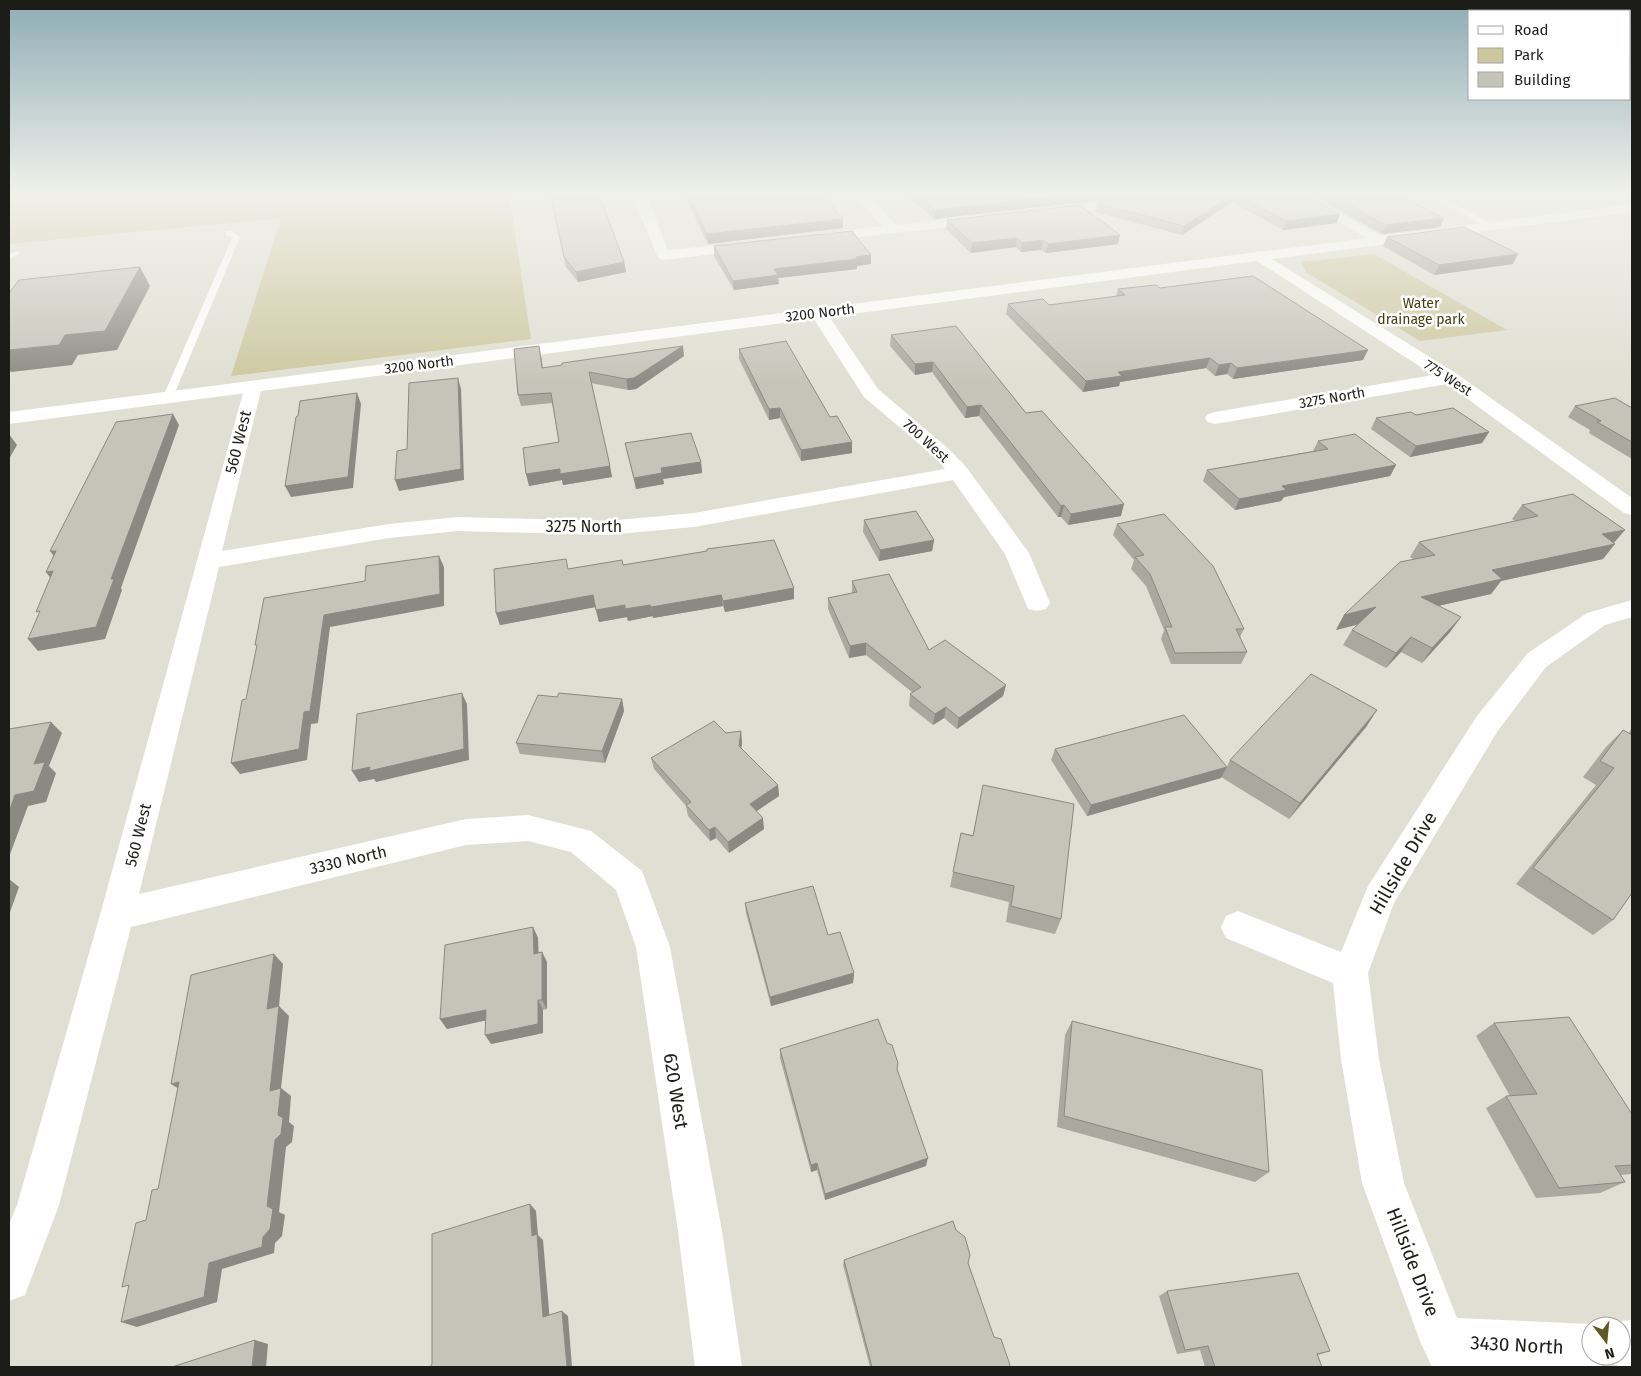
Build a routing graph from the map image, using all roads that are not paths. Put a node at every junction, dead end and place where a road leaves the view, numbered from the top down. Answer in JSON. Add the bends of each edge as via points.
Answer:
{"nodes":[{"id":1,"x":227,"y":258,"type":"edge"},
{"id":2,"x":1242,"y":258,"type":"edge"},
{"id":3,"x":1262,"y":258,"type":"edge"},
{"id":4,"x":818,"y":313,"type":"junction"},
{"id":5,"x":1450,"y":378,"type":"junction"},
{"id":6,"x":253,"y":386,"type":"junction"},
{"id":7,"x":168,"y":397,"type":"junction"},
{"id":8,"x":9,"y":418,"type":"edge"},
{"id":9,"x":1215,"y":418,"type":"dead end"},
{"id":10,"x":960,"y":474,"type":"junction"},
{"id":11,"x":1632,"y":508,"type":"edge"},
{"id":12,"x":208,"y":561,"type":"junction"},
{"id":13,"x":1037,"y":603,"type":"dead end"},
{"id":14,"x":1632,"y":608,"type":"edge"},
{"id":15,"x":580,"y":841,"type":"joint"},
{"id":16,"x":117,"y":916,"type":"junction"},
{"id":17,"x":1238,"y":927,"type":"dead end"},
{"id":18,"x":1350,"y":973,"type":"junction"},
{"id":19,"x":9,"y":1279,"type":"edge"},
{"id":20,"x":1581,"y":1347,"type":"edge"},
{"id":21,"x":1450,"y":1354,"type":"edge"},
{"id":22,"x":719,"y":1367,"type":"edge"}],
"edges":[{"from":1,"to":7,"type":"lane"},
{"from":2,"to":4,"type":"street","name":"3200 North"},
{"from":3,"to":5,"type":"street","name":"775 West"},
{"from":4,"to":6,"type":"street","name":"3200 North"},
{"from":4,"to":10,"type":"street","name":"700 West","via":[[871,393],[944,455]]},
{"from":5,"to":9,"type":"street","name":"3275 North"},
{"from":5,"to":11,"type":"street","name":"775 West"},
{"from":6,"to":7,"type":"street","name":"3200 North"},
{"from":6,"to":12,"type":"street","name":"560 West"},
{"from":7,"to":8,"type":"street","name":"3200 North"},
{"from":10,"to":12,"type":"street","name":"3275 North","via":[[694,520],[607,528],[458,524],[389,531]]},
{"from":10,"to":13,"type":"street","name":"700 West","via":[[1017,553]]},
{"from":12,"to":16,"type":"street","name":"560 West"},
{"from":14,"to":18,"type":"street","name":"Hillside Drive","via":[[1596,620],[1537,660],[1492,717],[1380,897]]},
{"from":15,"to":16,"type":"street","name":"3330 North","via":[[528,828],[466,832]]},
{"from":15,"to":22,"type":"street","name":"620 West","via":[[630,881],[653,947]]},
{"from":16,"to":19,"type":"street","name":"560 West","via":[[38,1205]]},
{"from":17,"to":18,"type":"street"},
{"from":18,"to":21,"type":"street","name":"Hillside Drive","via":[[1360,1059],[1384,1183]]},
{"from":20,"to":21,"type":"street","name":"3430 North"}]}
